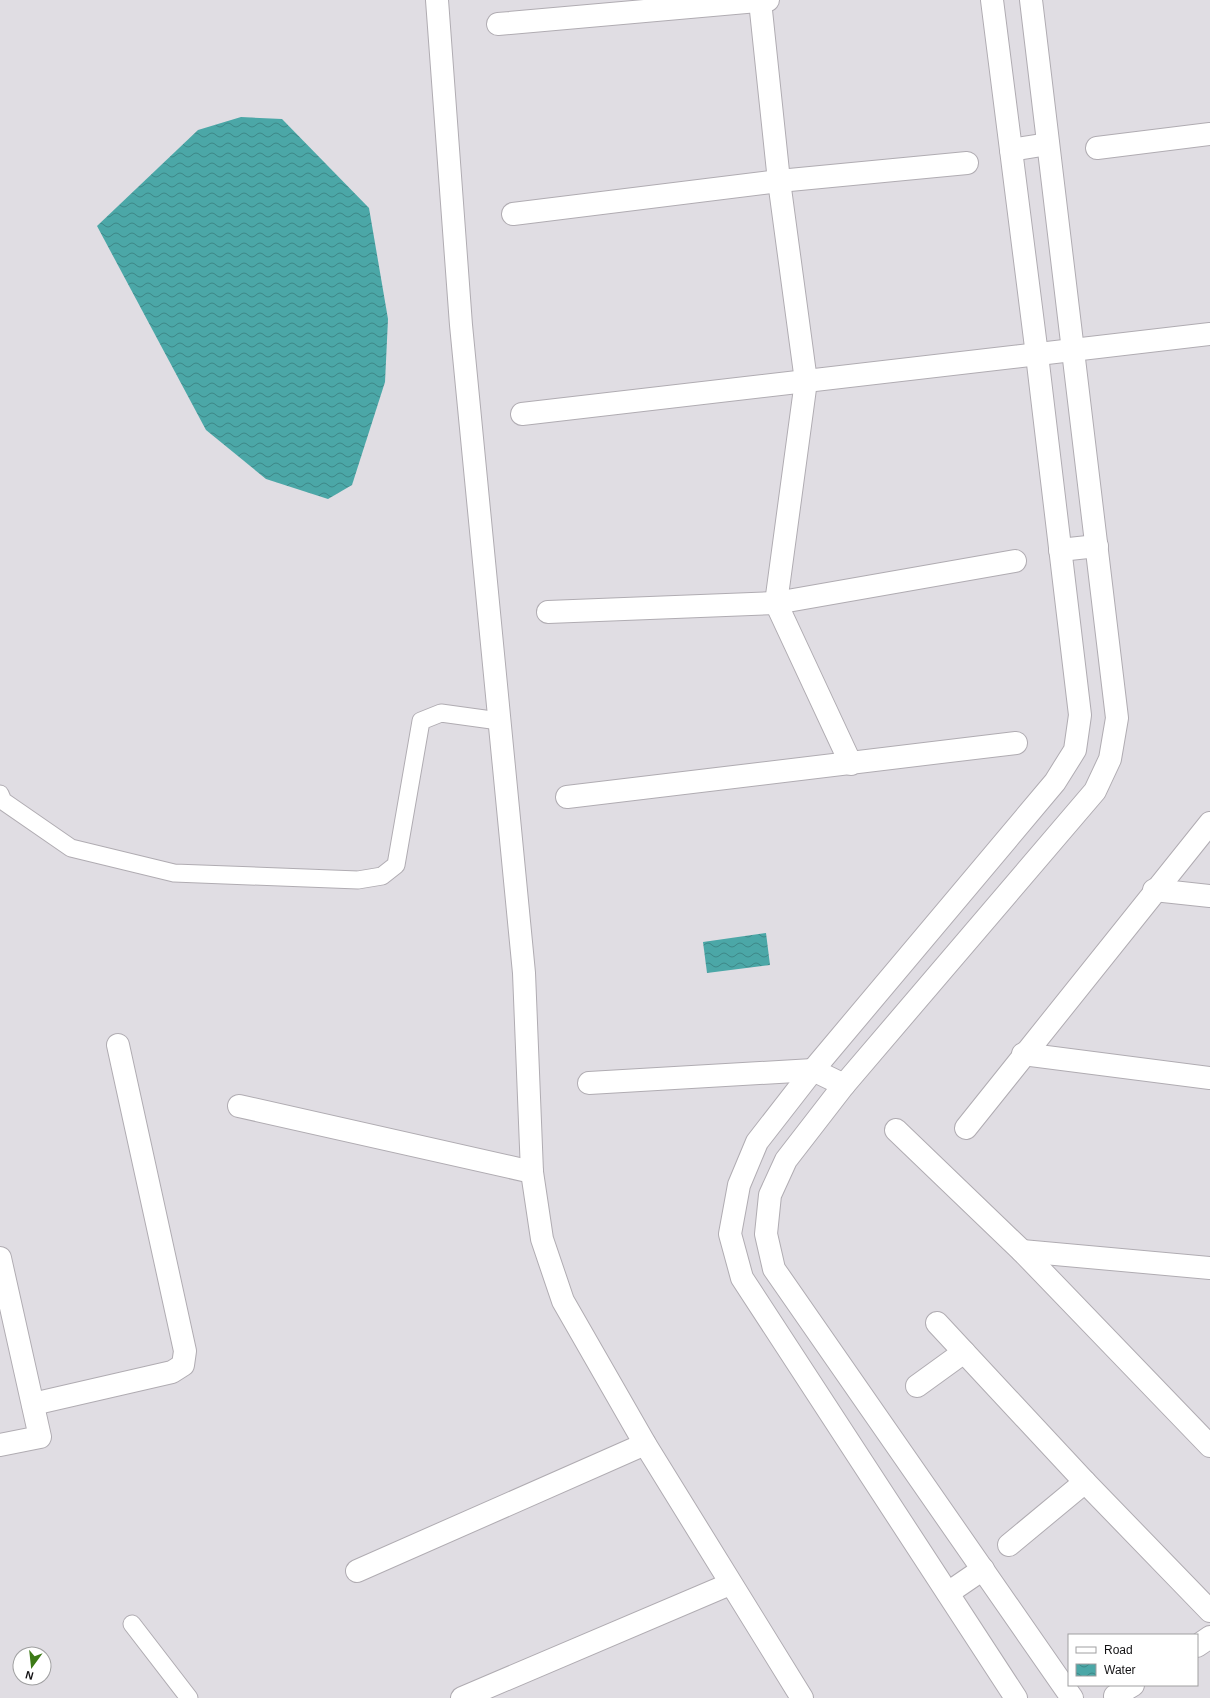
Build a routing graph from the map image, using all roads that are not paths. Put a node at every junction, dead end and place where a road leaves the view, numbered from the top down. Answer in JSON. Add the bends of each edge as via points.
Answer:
{"nodes":[{"id":1,"x":436,"y":0,"type":"edge"},
{"id":2,"x":764,"y":0,"type":"edge"},
{"id":3,"x":992,"y":0,"type":"edge"},
{"id":4,"x":1031,"y":0,"type":"edge"},
{"id":5,"x":498,"y":24,"type":"dead end"},
{"id":6,"x":1210,"y":134,"type":"edge"},
{"id":7,"x":1048,"y":144,"type":"junction"},
{"id":8,"x":1097,"y":148,"type":"dead end"},
{"id":9,"x":1011,"y":150,"type":"junction"},
{"id":10,"x":967,"y":164,"type":"dead end"},
{"id":11,"x":779,"y":181,"type":"junction"},
{"id":12,"x":512,"y":214,"type":"dead end"},
{"id":13,"x":1210,"y":334,"type":"edge"},
{"id":14,"x":1074,"y":350,"type":"junction"},
{"id":15,"x":1037,"y":355,"type":"junction"},
{"id":16,"x":806,"y":381,"type":"junction"},
{"id":17,"x":522,"y":414,"type":"dead end"},
{"id":18,"x":1097,"y":546,"type":"junction"},
{"id":19,"x":1060,"y":550,"type":"junction"},
{"id":20,"x":1015,"y":561,"type":"dead end"},
{"id":21,"x":776,"y":603,"type":"junction"},
{"id":22,"x":548,"y":612,"type":"dead end"},
{"id":23,"x":499,"y":721,"type":"junction"},
{"id":24,"x":1016,"y":743,"type":"dead end"},
{"id":25,"x":851,"y":764,"type":"junction"},
{"id":26,"x":0,"y":794,"type":"edge"},
{"id":27,"x":567,"y":796,"type":"dead end"},
{"id":28,"x":1210,"y":823,"type":"edge"},
{"id":29,"x":1154,"y":890,"type":"junction"},
{"id":30,"x":1210,"y":896,"type":"edge"},
{"id":31,"x":118,"y":1045,"type":"dead end"},
{"id":32,"x":1023,"y":1054,"type":"junction"},
{"id":33,"x":813,"y":1070,"type":"junction"},
{"id":34,"x":1210,"y":1078,"type":"edge"},
{"id":35,"x":589,"y":1083,"type":"dead end"},
{"id":36,"x":844,"y":1085,"type":"junction"},
{"id":37,"x":239,"y":1106,"type":"dead end"},
{"id":38,"x":966,"y":1128,"type":"dead end"},
{"id":39,"x":896,"y":1130,"type":"dead end"},
{"id":40,"x":532,"y":1172,"type":"junction"},
{"id":41,"x":1022,"y":1251,"type":"junction"},
{"id":42,"x":0,"y":1258,"type":"edge"},
{"id":43,"x":1210,"y":1268,"type":"edge"},
{"id":44,"x":774,"y":1269,"type":"junction"},
{"id":45,"x":742,"y":1278,"type":"junction"},
{"id":46,"x":937,"y":1323,"type":"dead end"},
{"id":47,"x":964,"y":1352,"type":"junction"},
{"id":48,"x":917,"y":1386,"type":"dead end"},
{"id":49,"x":33,"y":1404,"type":"junction"},
{"id":50,"x":645,"y":1444,"type":"junction"},
{"id":51,"x":0,"y":1445,"type":"edge"},
{"id":52,"x":1210,"y":1446,"type":"edge"},
{"id":53,"x":1085,"y":1482,"type":"junction"},
{"id":54,"x":1009,"y":1545,"type":"dead end"},
{"id":55,"x":982,"y":1569,"type":"junction"},
{"id":56,"x":357,"y":1571,"type":"dead end"},
{"id":57,"x":730,"y":1584,"type":"junction"},
{"id":58,"x":948,"y":1594,"type":"junction"},
{"id":59,"x":1210,"y":1611,"type":"edge"},
{"id":60,"x":132,"y":1624,"type":"dead end"},
{"id":61,"x":1210,"y":1638,"type":"edge"},
{"id":62,"x":1198,"y":1645,"type":"edge"},
{"id":63,"x":1131,"y":1686,"type":"edge"},
{"id":64,"x":1114,"y":1696,"type":"dead end"},
{"id":65,"x":189,"y":1698,"type":"edge"},
{"id":66,"x":462,"y":1698,"type":"edge"},
{"id":67,"x":802,"y":1698,"type":"edge"},
{"id":68,"x":1016,"y":1698,"type":"edge"},
{"id":69,"x":1072,"y":1698,"type":"edge"}],
"edges":[{"from":1,"to":23,"type":"street","via":[[461,325]]},
{"from":2,"to":5,"type":"street"},
{"from":2,"to":11,"type":"street"},
{"from":3,"to":9,"type":"street"},
{"from":4,"to":7,"type":"street"},
{"from":6,"to":8,"type":"street"},
{"from":7,"to":9,"type":"street"},
{"from":7,"to":14,"type":"street"},
{"from":9,"to":15,"type":"street"},
{"from":10,"to":11,"type":"street"},
{"from":11,"to":12,"type":"street"},
{"from":11,"to":16,"type":"street"},
{"from":13,"to":14,"type":"street"},
{"from":14,"to":15,"type":"street"},
{"from":14,"to":18,"type":"street"},
{"from":15,"to":16,"type":"street"},
{"from":15,"to":19,"type":"street"},
{"from":16,"to":17,"type":"street"},
{"from":16,"to":21,"type":"street"},
{"from":18,"to":19,"type":"street"},
{"from":18,"to":36,"type":"street","via":[[1117,718],[1110,759],[1095,791]]},
{"from":19,"to":33,"type":"street","via":[[1080,715],[1075,750],[1055,782]]},
{"from":20,"to":21,"type":"street"},
{"from":21,"to":22,"type":"street"},
{"from":21,"to":25,"type":"street"},
{"from":23,"to":26,"type":"lane","via":[[441,713],[421,721],[396,865],[382,876],[358,880],[174,873],[78,850],[71,848],[3,801]]},
{"from":23,"to":40,"type":"street","via":[[524,973]]},
{"from":24,"to":25,"type":"street"},
{"from":25,"to":27,"type":"street"},
{"from":28,"to":29,"type":"street"},
{"from":29,"to":30,"type":"street"},
{"from":29,"to":32,"type":"street"},
{"from":31,"to":49,"type":"street","via":[[185,1351],[183,1365],[172,1372]]},
{"from":32,"to":34,"type":"street"},
{"from":32,"to":38,"type":"street"},
{"from":33,"to":35,"type":"street"},
{"from":33,"to":36,"type":"street"},
{"from":33,"to":45,"type":"street","via":[[758,1142],[739,1185],[730,1234]]},
{"from":36,"to":44,"type":"street","via":[[786,1160],[770,1195],[766,1234]]},
{"from":37,"to":40,"type":"street"},
{"from":39,"to":41,"type":"street"},
{"from":40,"to":50,"type":"street","via":[[542,1239],[563,1302]]},
{"from":41,"to":43,"type":"street"},
{"from":41,"to":52,"type":"street"},
{"from":42,"to":49,"type":"street"},
{"from":44,"to":45,"type":"street"},
{"from":44,"to":55,"type":"street"},
{"from":45,"to":58,"type":"street"},
{"from":46,"to":47,"type":"street"},
{"from":47,"to":48,"type":"street"},
{"from":47,"to":53,"type":"street"},
{"from":49,"to":51,"type":"street","via":[[40,1437]]},
{"from":50,"to":56,"type":"street"},
{"from":50,"to":57,"type":"street"},
{"from":53,"to":54,"type":"street"},
{"from":53,"to":59,"type":"street"},
{"from":55,"to":58,"type":"street"},
{"from":55,"to":69,"type":"street"},
{"from":57,"to":66,"type":"street"},
{"from":57,"to":67,"type":"street"},
{"from":58,"to":68,"type":"street"},
{"from":60,"to":65,"type":"lane"},
{"from":61,"to":62,"type":"street"},
{"from":63,"to":64,"type":"street"}]}
